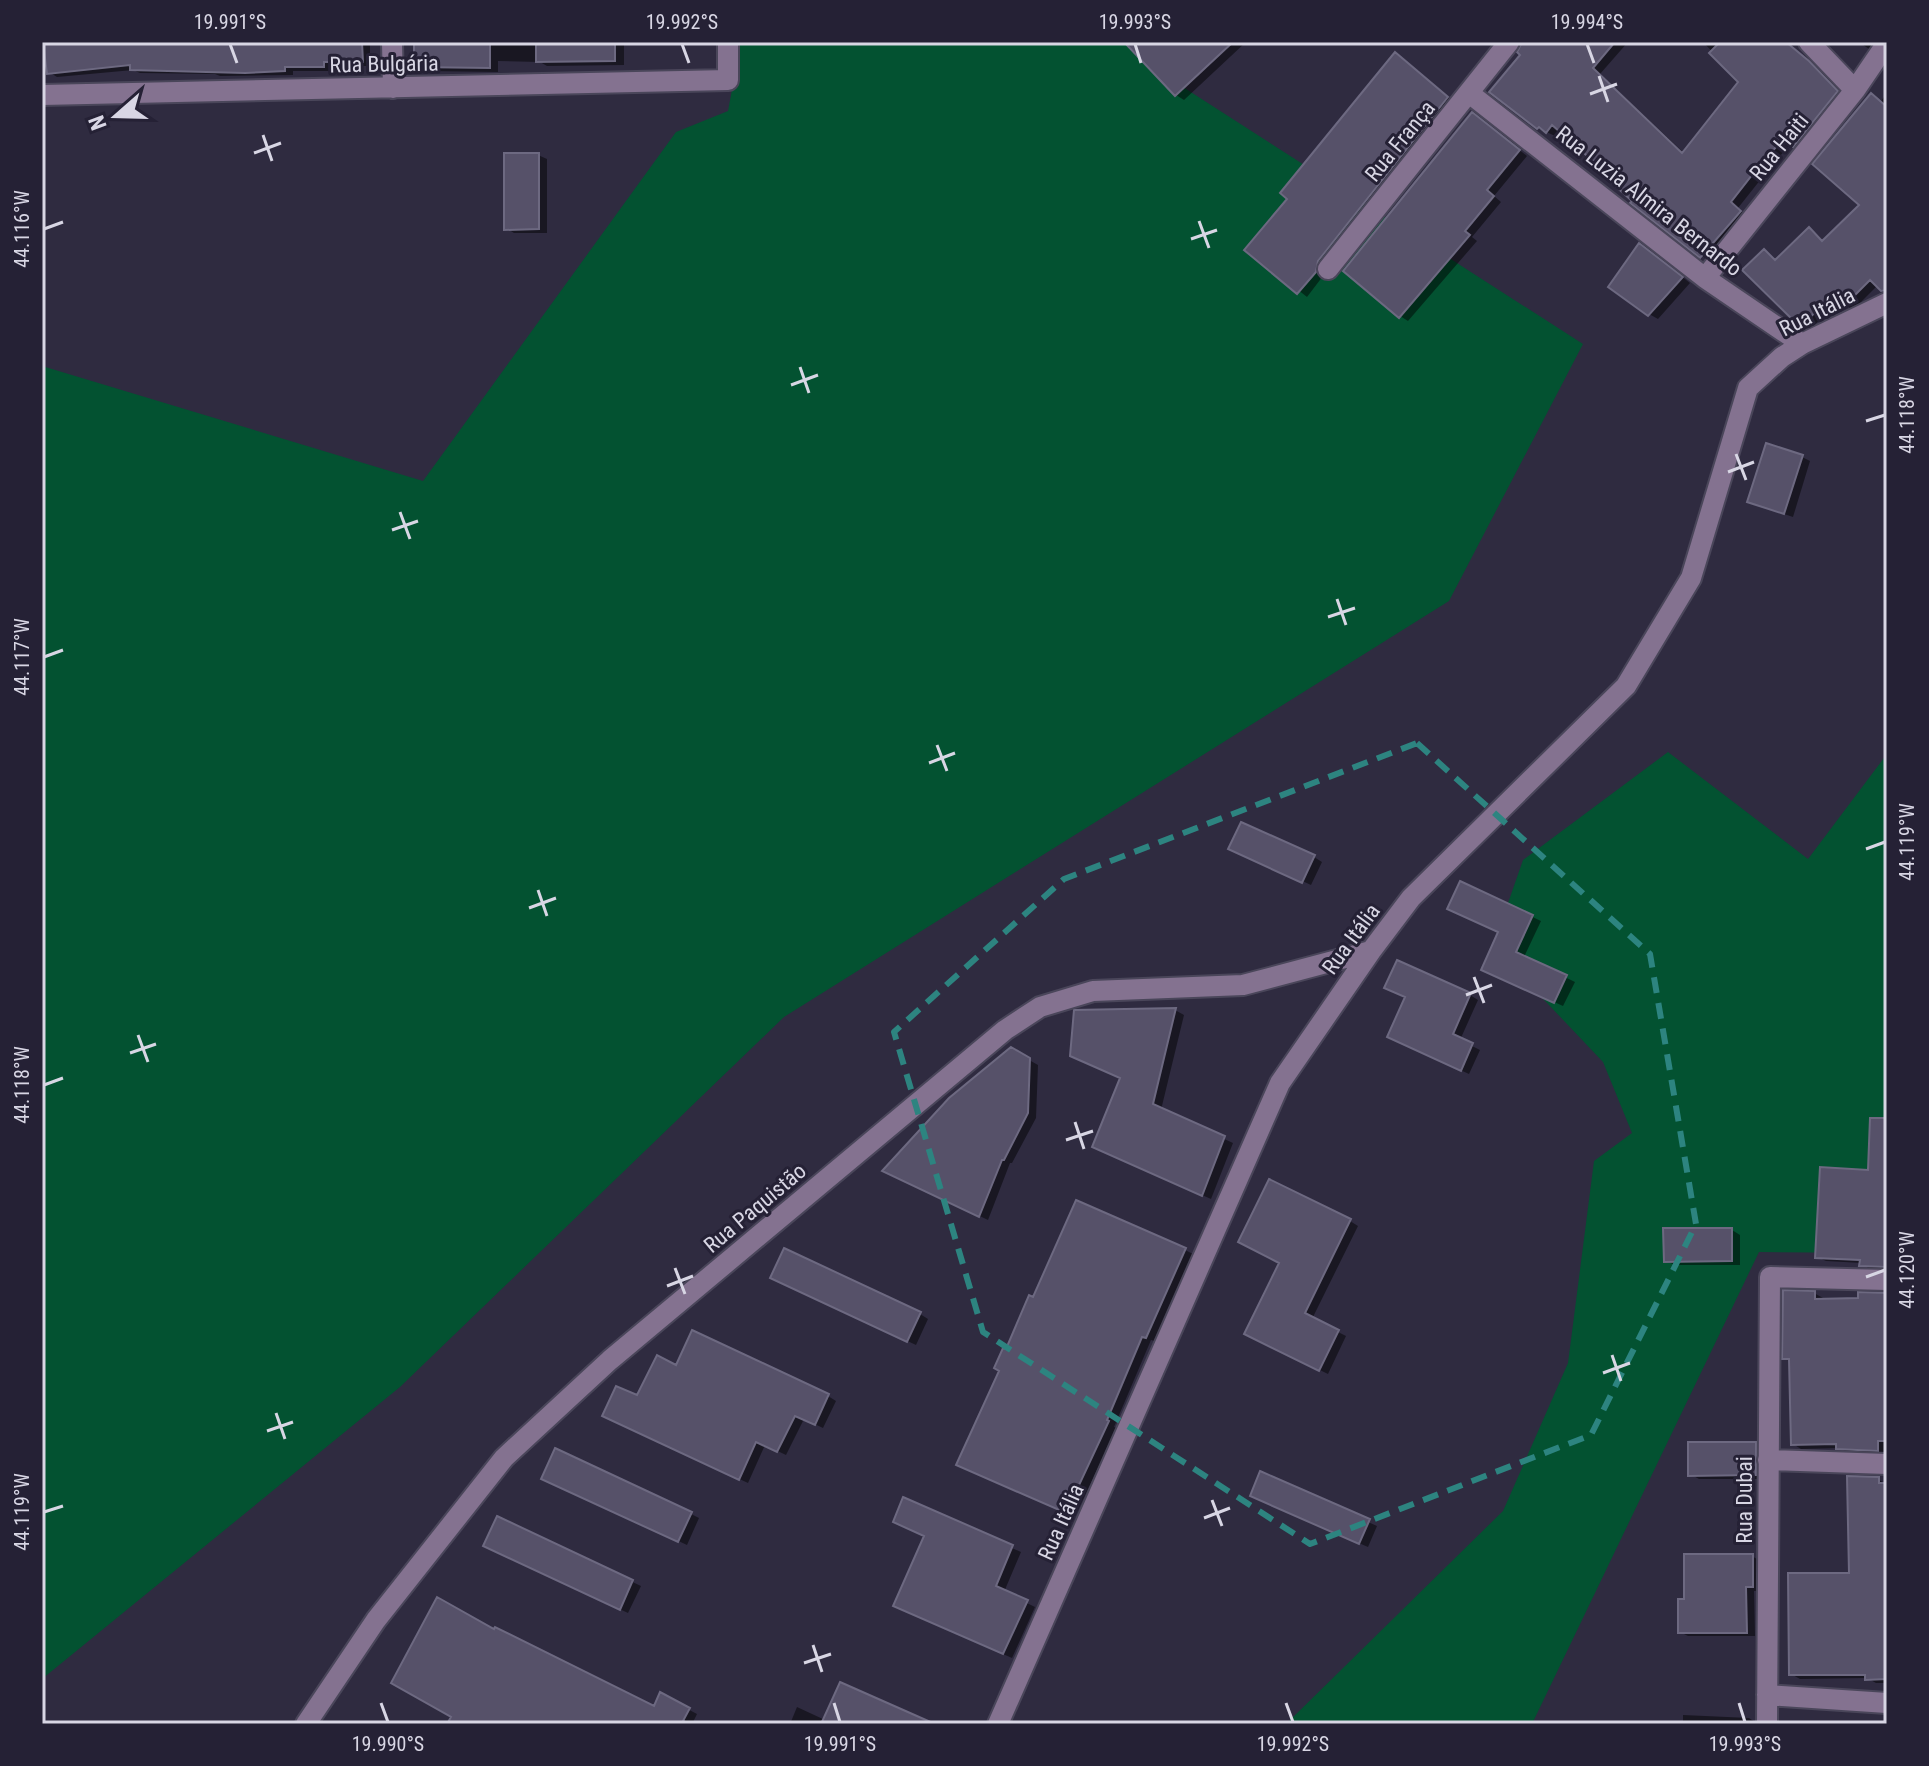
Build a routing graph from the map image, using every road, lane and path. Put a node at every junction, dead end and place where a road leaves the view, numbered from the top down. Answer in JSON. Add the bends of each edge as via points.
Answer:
{"nodes":[{"id":1,"x":392,"y":42,"type":"edge"},
{"id":2,"x":728,"y":42,"type":"edge"},
{"id":3,"x":1509,"y":42,"type":"edge"},
{"id":4,"x":1809,"y":42,"type":"edge"},
{"id":5,"x":1887,"y":43,"type":"edge"},
{"id":6,"x":393,"y":88,"type":"junction"},
{"id":7,"x":1855,"y":90,"type":"junction"},
{"id":8,"x":1469,"y":93,"type":"junction"},
{"id":9,"x":42,"y":95,"type":"edge"},
{"id":10,"x":1328,"y":269,"type":"dead end"},
{"id":11,"x":1705,"y":278,"type":"junction"},
{"id":12,"x":1887,"y":303,"type":"edge"},
{"id":13,"x":1802,"y":344,"type":"junction"},
{"id":14,"x":1371,"y":951,"type":"junction"},
{"id":15,"x":1887,"y":1280,"type":"edge"},
{"id":16,"x":1768,"y":1460,"type":"junction"},
{"id":17,"x":1887,"y":1464,"type":"edge"},
{"id":18,"x":1767,"y":1695,"type":"junction"},
{"id":19,"x":1887,"y":1703,"type":"edge"},
{"id":20,"x":306,"y":1724,"type":"edge"},
{"id":21,"x":998,"y":1724,"type":"edge"},
{"id":22,"x":1767,"y":1724,"type":"edge"}],
"edges":[{"from":1,"to":6,"type":"street"},
{"from":2,"to":6,"type":"street","name":"Rua Bulgária","via":[[728,80]]},
{"from":3,"to":8,"type":"street","name":"Rua França"},
{"from":4,"to":7,"type":"street"},
{"from":5,"to":7,"type":"street","name":"Rua Haiti"},
{"from":6,"to":9,"type":"street","name":"Rua Bulgária"},
{"from":7,"to":11,"type":"street","name":"Rua Haiti"},
{"from":8,"to":10,"type":"street","name":"Rua França"},
{"from":8,"to":11,"type":"street","name":"Rua Luzia Almira Bernardo"},
{"from":11,"to":13,"type":"street","name":"Rua Luzia Almira Bernardo"},
{"from":12,"to":13,"type":"street","name":"Rua Itália"},
{"from":13,"to":14,"type":"street","name":"Rua Itália","via":[[1748,388],[1691,578],[1626,686],[1411,898]]},
{"from":14,"to":20,"type":"street","name":"Rua Paquistão","via":[[1243,985],[1093,991],[1040,1007],[1005,1030],[610,1360],[504,1458],[376,1620]]},
{"from":14,"to":21,"type":"street","name":"Rua Itália","via":[[1280,1083]]},
{"from":15,"to":16,"type":"street","name":"Rua Dubai","via":[[1770,1277]]},
{"from":16,"to":17,"type":"street"},
{"from":16,"to":18,"type":"street","name":"Rua Dubai"},
{"from":18,"to":19,"type":"street"},
{"from":18,"to":22,"type":"street","name":"Rua Dubai"}]}
